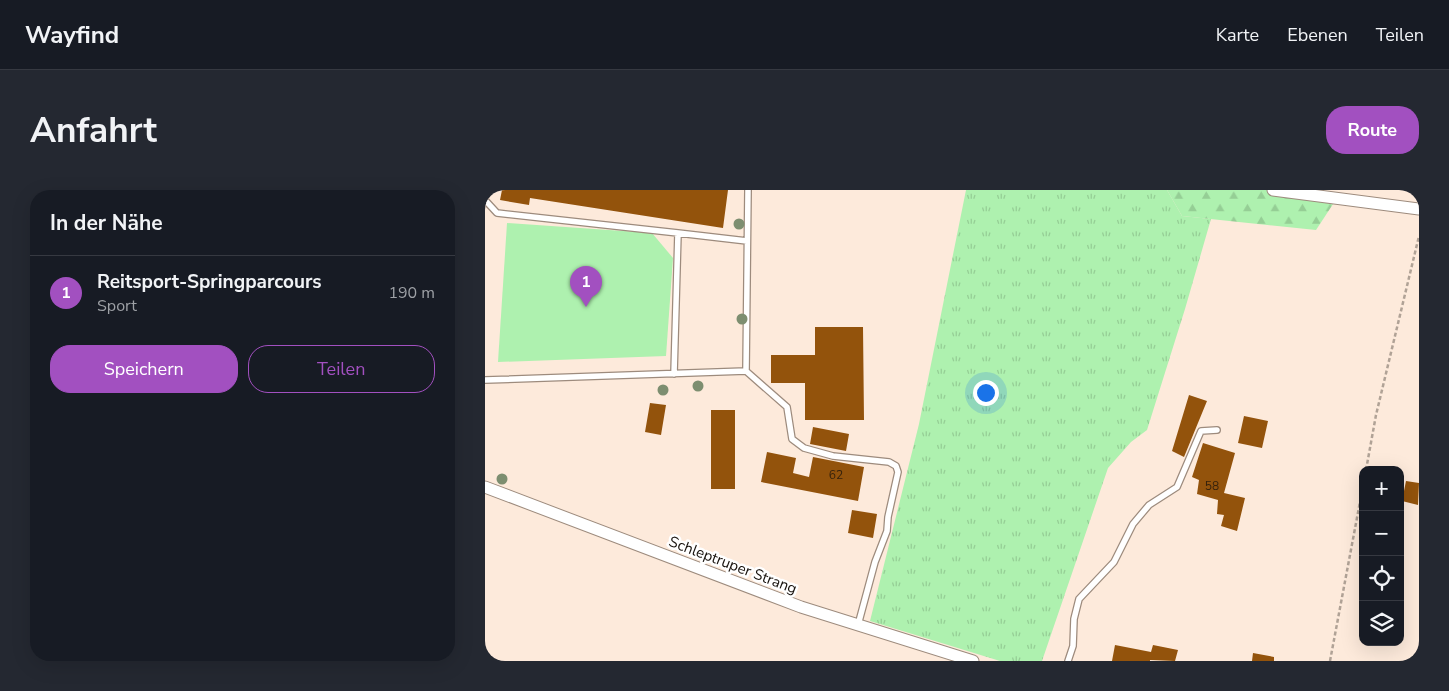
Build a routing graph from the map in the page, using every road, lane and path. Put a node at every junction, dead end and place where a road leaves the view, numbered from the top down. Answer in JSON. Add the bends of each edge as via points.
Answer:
{"nodes":[{"id":1,"x":748,"y":190,"type":"edge"},
{"id":2,"x":1273,"y":190,"type":"edge"},
{"id":3,"x":485,"y":200,"type":"edge"},
{"id":4,"x":1419,"y":209,"type":"edge"},
{"id":5,"x":678,"y":233,"type":"junction"},
{"id":6,"x":1419,"y":236,"type":"edge"},
{"id":7,"x":747,"y":241,"type":"junction"},
{"id":8,"x":746,"y":371,"type":"junction"},
{"id":9,"x":674,"y":374,"type":"junction"},
{"id":10,"x":485,"y":380,"type":"edge"},
{"id":11,"x":1217,"y":430,"type":"dead end"},
{"id":12,"x":1367,"y":466,"type":"edge"},
{"id":13,"x":485,"y":487,"type":"edge"},
{"id":14,"x":1359,"y":507,"type":"edge"},
{"id":15,"x":858,"y":625,"type":"junction"},
{"id":16,"x":973,"y":661,"type":"edge"},
{"id":17,"x":1068,"y":661,"type":"edge"},
{"id":18,"x":1330,"y":661,"type":"edge"}],
"edges":[{"from":1,"to":7,"type":"lane"},
{"from":2,"to":4,"type":"street"},
{"from":3,"to":5,"type":"lane","via":[[497,213]]},
{"from":5,"to":7,"type":"lane"},
{"from":5,"to":9,"type":"lane"},
{"from":6,"to":12,"type":"path"},
{"from":7,"to":8,"type":"lane"},
{"from":8,"to":9,"type":"lane"},
{"from":8,"to":15,"type":"lane","via":[[787,407],[792,439],[804,448],[833,456],[889,462],[896,466],[898,472],[887,531]]},
{"from":9,"to":10,"type":"lane"},
{"from":11,"to":17,"type":"lane","via":[[1201,430],[1177,487],[1149,505],[1133,524],[1114,562],[1079,599]]},
{"from":13,"to":15,"type":"street","name":"Schleptruper Strang","via":[[761,592]]},
{"from":14,"to":18,"type":"path"},
{"from":15,"to":16,"type":"street","name":"Schleptruper Strang"}]}
